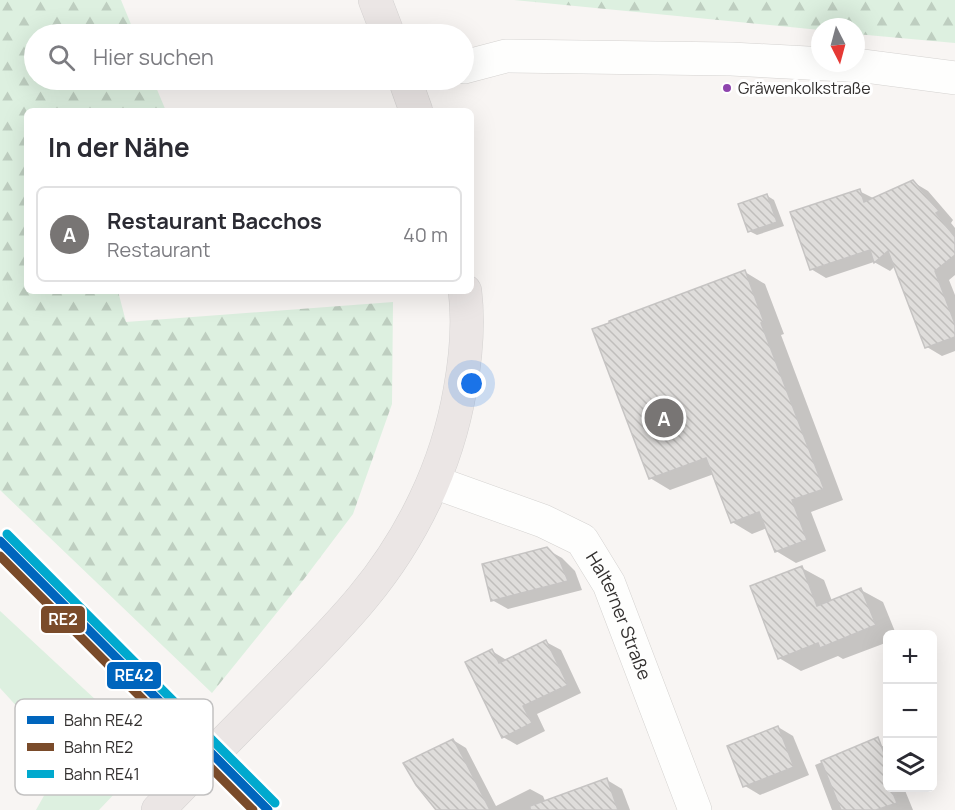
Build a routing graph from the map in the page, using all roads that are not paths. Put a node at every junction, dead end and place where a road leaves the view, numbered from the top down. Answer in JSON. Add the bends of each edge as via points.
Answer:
{"nodes":[{"id":1,"x":375,"y":0,"type":"edge"},
{"id":2,"x":384,"y":24,"type":"edge"},
{"id":3,"x":474,"y":64,"type":"edge"},
{"id":4,"x":955,"y":78,"type":"edge"},
{"id":5,"x":465,"y":294,"type":"edge"},
{"id":6,"x":434,"y":482,"type":"junction"},
{"id":7,"x":213,"y":754,"type":"edge"},
{"id":8,"x":173,"y":795,"type":"edge"},
{"id":9,"x":158,"y":810,"type":"edge"},
{"id":10,"x":695,"y":810,"type":"edge"}],
"edges":[{"from":1,"to":2,"type":"main road"},
{"from":3,"to":4,"type":"street","via":[[506,56],[731,59],[864,66]]},
{"from":5,"to":6,"type":"main road","via":[[466,357],[455,418]]},
{"from":6,"to":7,"type":"main road","via":[[419,513],[364,596]]},
{"from":6,"to":10,"type":"street","name":"Halterner Straße","via":[[543,521],[582,540],[609,584]]},
{"from":8,"to":9,"type":"main road"}]}
